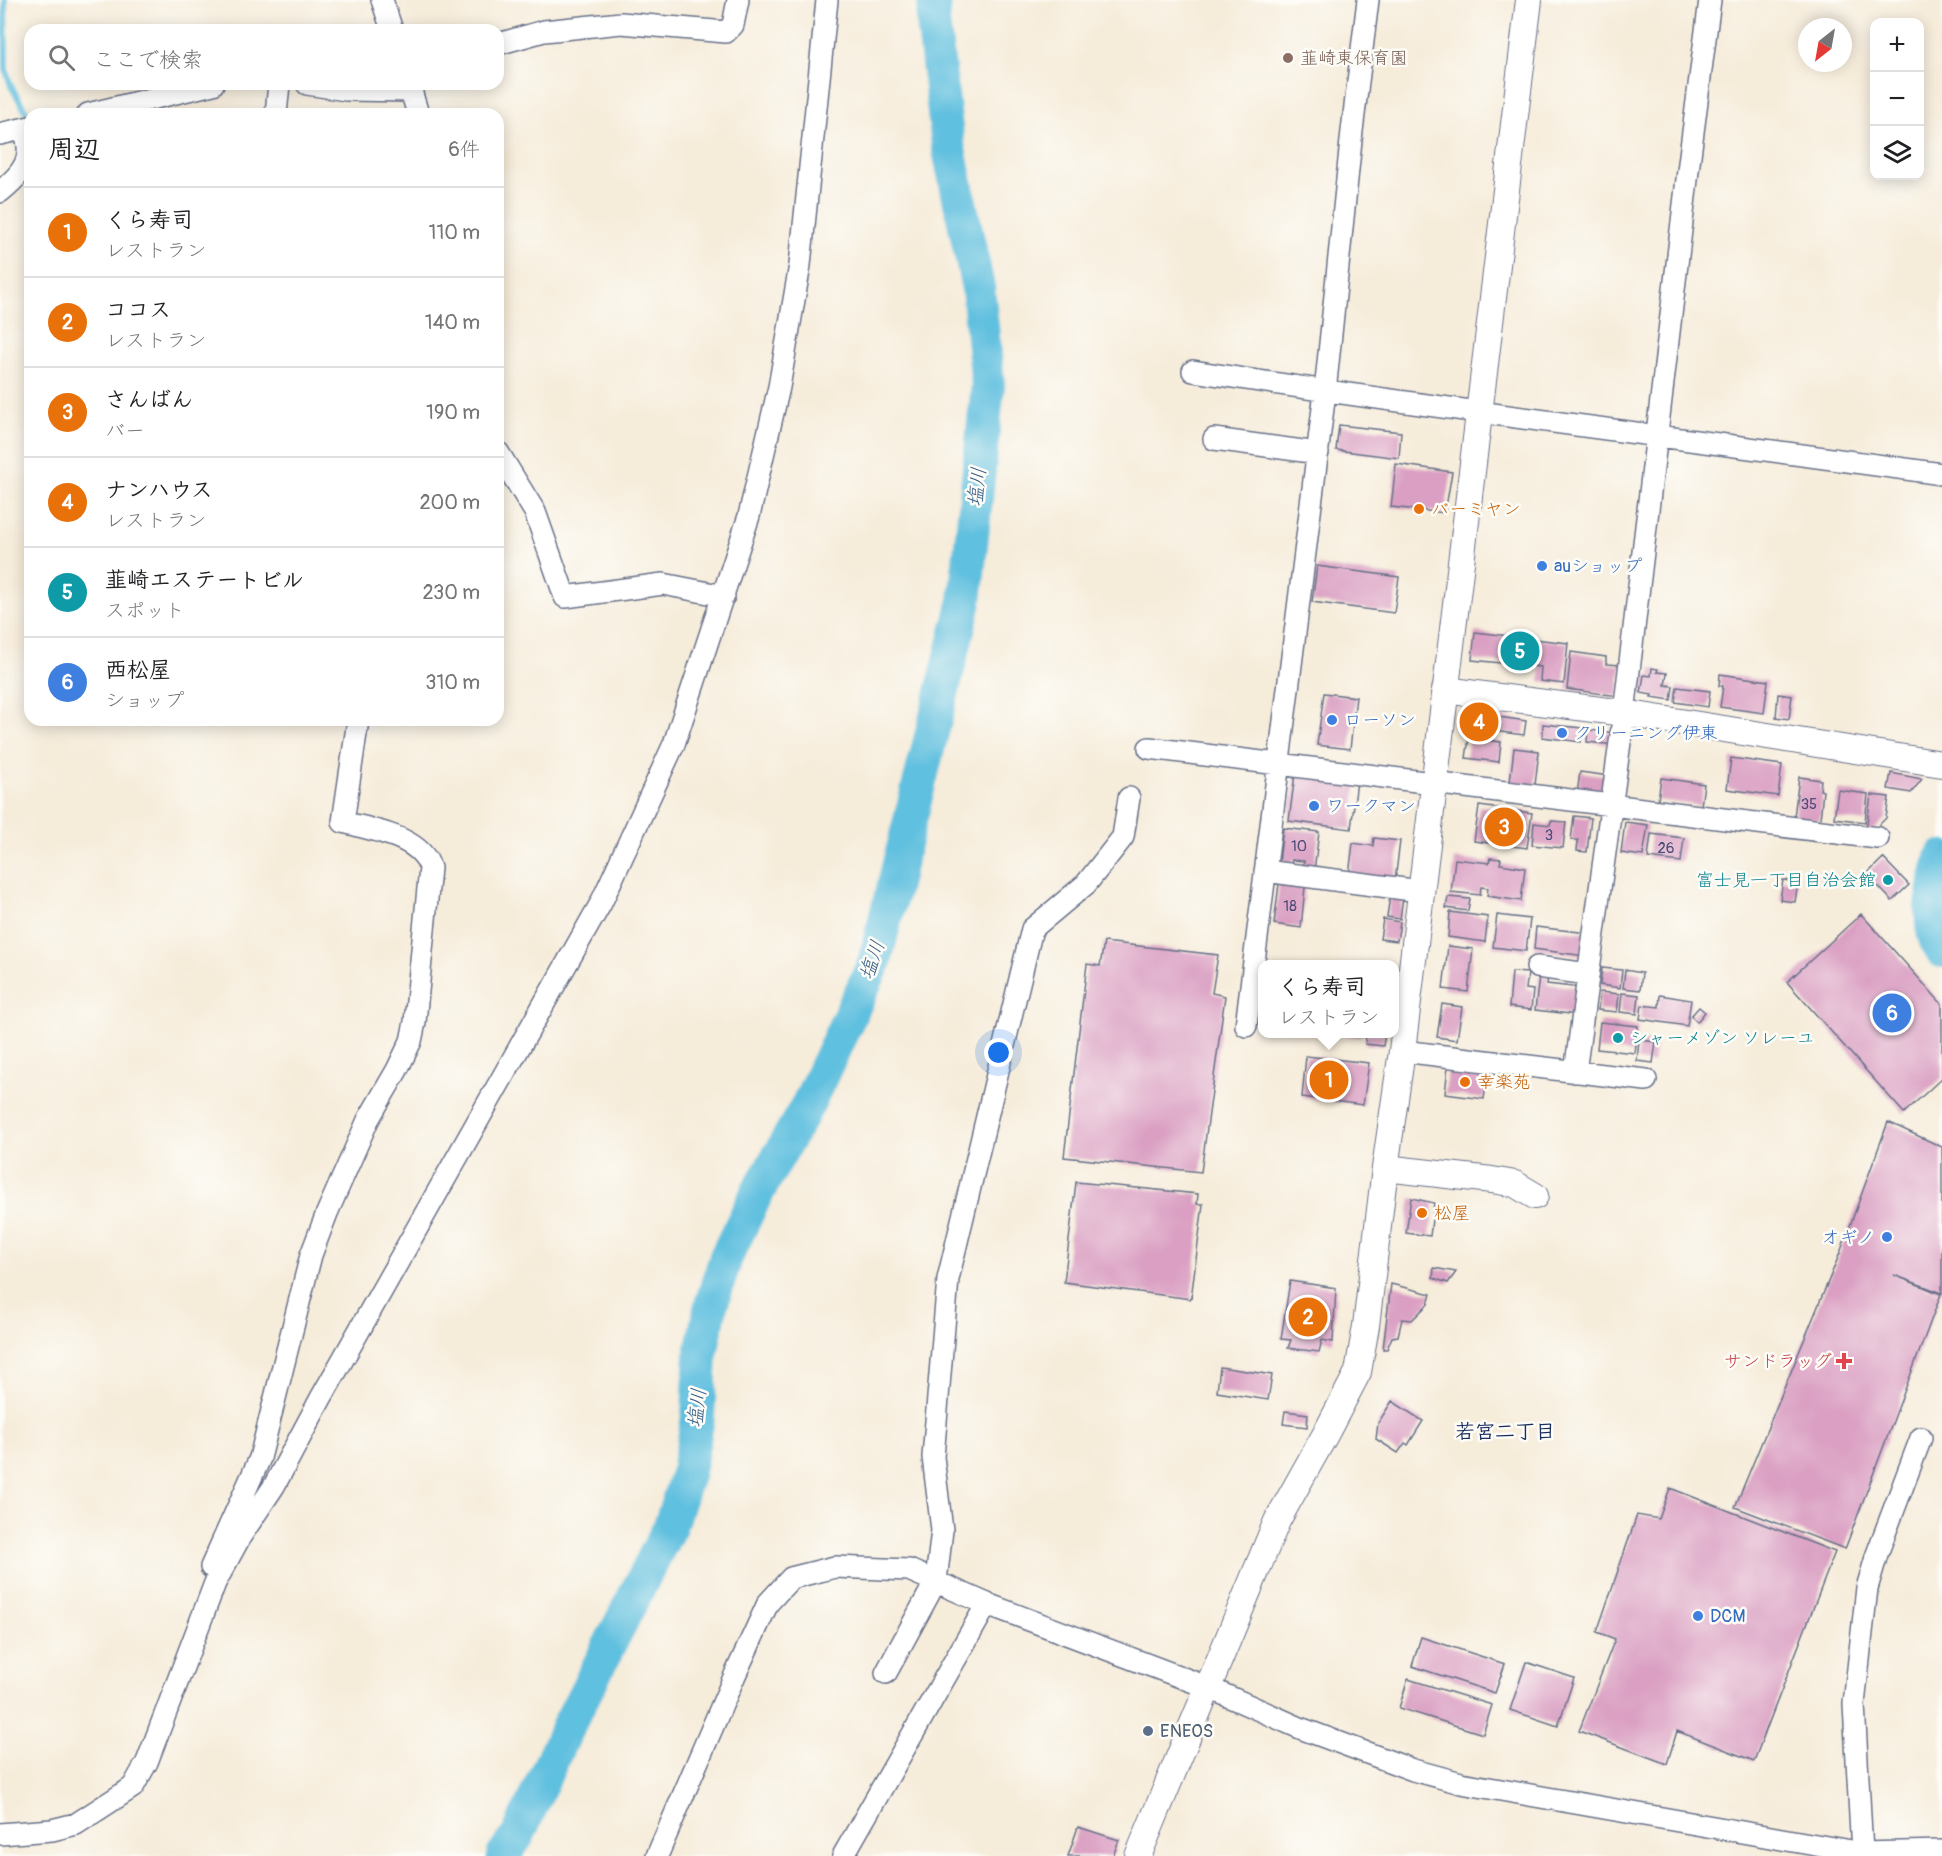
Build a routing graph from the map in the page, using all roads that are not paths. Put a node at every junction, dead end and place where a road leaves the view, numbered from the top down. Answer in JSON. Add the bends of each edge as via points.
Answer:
{"nodes":[{"id":1,"x":382,"y":0,"type":"edge"},
{"id":2,"x":738,"y":0,"type":"edge"},
{"id":3,"x":827,"y":0,"type":"edge"},
{"id":4,"x":1368,"y":0,"type":"edge"},
{"id":5,"x":1529,"y":0,"type":"edge"},
{"id":6,"x":1710,"y":0,"type":"edge"},
{"id":7,"x":390,"y":24,"type":"edge"},
{"id":8,"x":504,"y":42,"type":"edge"},
{"id":9,"x":188,"y":90,"type":"edge"},
{"id":10,"x":278,"y":90,"type":"edge"},
{"id":11,"x":412,"y":90,"type":"edge"},
{"id":12,"x":113,"y":108,"type":"edge"},
{"id":13,"x":277,"y":108,"type":"edge"},
{"id":14,"x":416,"y":108,"type":"edge"},
{"id":15,"x":24,"y":129,"type":"edge"},
{"id":16,"x":0,"y":134,"type":"edge"},
{"id":17,"x":24,"y":166,"type":"edge"},
{"id":18,"x":0,"y":192,"type":"edge"},
{"id":19,"x":1193,"y":371,"type":"dead end"},
{"id":20,"x":1325,"y":392,"type":"junction"},
{"id":21,"x":1478,"y":412,"type":"junction"},
{"id":22,"x":1656,"y":434,"type":"junction"},
{"id":23,"x":1214,"y":439,"type":"dead end"},
{"id":24,"x":1318,"y":453,"type":"junction"},
{"id":25,"x":504,"y":462,"type":"edge"},
{"id":26,"x":1942,"y":474,"type":"edge"},
{"id":27,"x":724,"y":596,"type":"junction"},
{"id":28,"x":1444,"y":690,"type":"junction"},
{"id":29,"x":1624,"y":713,"type":"junction"},
{"id":30,"x":357,"y":726,"type":"edge"},
{"id":31,"x":1149,"y":748,"type":"dead end"},
{"id":32,"x":1278,"y":764,"type":"junction"},
{"id":33,"x":1942,"y":764,"type":"edge"},
{"id":34,"x":1434,"y":783,"type":"junction"},
{"id":35,"x":1129,"y":798,"type":"dead end"},
{"id":36,"x":1610,"y":805,"type":"junction"},
{"id":37,"x":1878,"y":838,"type":"dead end"},
{"id":38,"x":1265,"y":871,"type":"junction"},
{"id":39,"x":1420,"y":891,"type":"junction"},
{"id":40,"x":1537,"y":967,"type":"dead end"},
{"id":41,"x":1588,"y":974,"type":"junction"},
{"id":42,"x":1246,"y":1026,"type":"dead end"},
{"id":43,"x":1402,"y":1051,"type":"junction"},
{"id":44,"x":1575,"y":1072,"type":"junction"},
{"id":45,"x":1646,"y":1080,"type":"dead end"},
{"id":46,"x":1385,"y":1168,"type":"junction"},
{"id":47,"x":1535,"y":1196,"type":"dead end"},
{"id":48,"x":1921,"y":1438,"type":"dead end"},
{"id":49,"x":936,"y":1581,"type":"junction"},
{"id":50,"x":987,"y":1604,"type":"junction"},
{"id":51,"x":185,"y":1664,"type":"junction"},
{"id":52,"x":886,"y":1673,"type":"dead end"},
{"id":53,"x":1207,"y":1687,"type":"junction"},
{"id":54,"x":0,"y":1834,"type":"edge"},
{"id":55,"x":1942,"y":1851,"type":"edge"},
{"id":56,"x":1862,"y":1853,"type":"junction"},
{"id":57,"x":657,"y":1856,"type":"edge"},
{"id":58,"x":843,"y":1856,"type":"edge"},
{"id":59,"x":1138,"y":1856,"type":"edge"}],
"edges":[{"from":1,"to":7,"type":"street"},
{"from":2,"to":8,"type":"street","via":[[733,26],[726,32],[621,23],[544,31]]},
{"from":3,"to":27,"type":"street","via":[[800,265],[779,387],[749,516]]},
{"from":4,"to":20,"type":"street"},
{"from":5,"to":21,"type":"street"},
{"from":6,"to":22,"type":"street"},
{"from":9,"to":12,"type":"street"},
{"from":10,"to":13,"type":"street"},
{"from":11,"to":14,"type":"street"},
{"from":15,"to":16,"type":"street"},
{"from":17,"to":18,"type":"street"},
{"from":19,"to":20,"type":"street"},
{"from":20,"to":21,"type":"street"},
{"from":20,"to":24,"type":"street"},
{"from":21,"to":22,"type":"street"},
{"from":21,"to":28,"type":"street"},
{"from":22,"to":26,"type":"street"},
{"from":22,"to":29,"type":"street"},
{"from":23,"to":24,"type":"street"},
{"from":24,"to":32,"type":"street"},
{"from":25,"to":27,"type":"street","via":[[535,512],[565,597],[663,584]]},
{"from":27,"to":51,"type":"street","via":[[674,744],[601,903],[274,1486],[240,1537],[220,1574]]},
{"from":28,"to":29,"type":"street"},
{"from":28,"to":34,"type":"street"},
{"from":29,"to":33,"type":"street"},
{"from":29,"to":36,"type":"street"},
{"from":30,"to":51,"type":"street","via":[[343,822],[406,841],[428,859],[430,868],[415,1022],[405,1056],[368,1120],[311,1255],[260,1458],[190,1617],[184,1644]]},
{"from":31,"to":32,"type":"street"},
{"from":32,"to":34,"type":"street"},
{"from":32,"to":38,"type":"street"},
{"from":34,"to":36,"type":"street"},
{"from":34,"to":39,"type":"street"},
{"from":35,"to":49,"type":"street","via":[[1123,837],[1086,884],[1032,929],[948,1279],[933,1457],[942,1530]]},
{"from":36,"to":37,"type":"street"},
{"from":36,"to":41,"type":"street"},
{"from":38,"to":39,"type":"street"},
{"from":38,"to":42,"type":"street"},
{"from":39,"to":43,"type":"street"},
{"from":40,"to":41,"type":"street"},
{"from":41,"to":44,"type":"street"},
{"from":43,"to":44,"type":"street"},
{"from":43,"to":46,"type":"street"},
{"from":44,"to":45,"type":"street"},
{"from":46,"to":47,"type":"street","via":[[1515,1184]]},
{"from":46,"to":53,"type":"street","via":[[1358,1372],[1277,1521]]},
{"from":48,"to":56,"type":"street","via":[[1867,1588],[1854,1704]]},
{"from":49,"to":50,"type":"street"},
{"from":49,"to":52,"type":"street"},
{"from":49,"to":57,"type":"street","via":[[909,1570],[835,1567],[791,1578],[768,1603]]},
{"from":50,"to":53,"type":"street"},
{"from":50,"to":58,"type":"street"},
{"from":51,"to":54,"type":"street","via":[[147,1762],[133,1786],[76,1824]]},
{"from":53,"to":56,"type":"street","via":[[1311,1732],[1451,1780]]},
{"from":53,"to":59,"type":"street"},
{"from":55,"to":56,"type":"street"}]}
